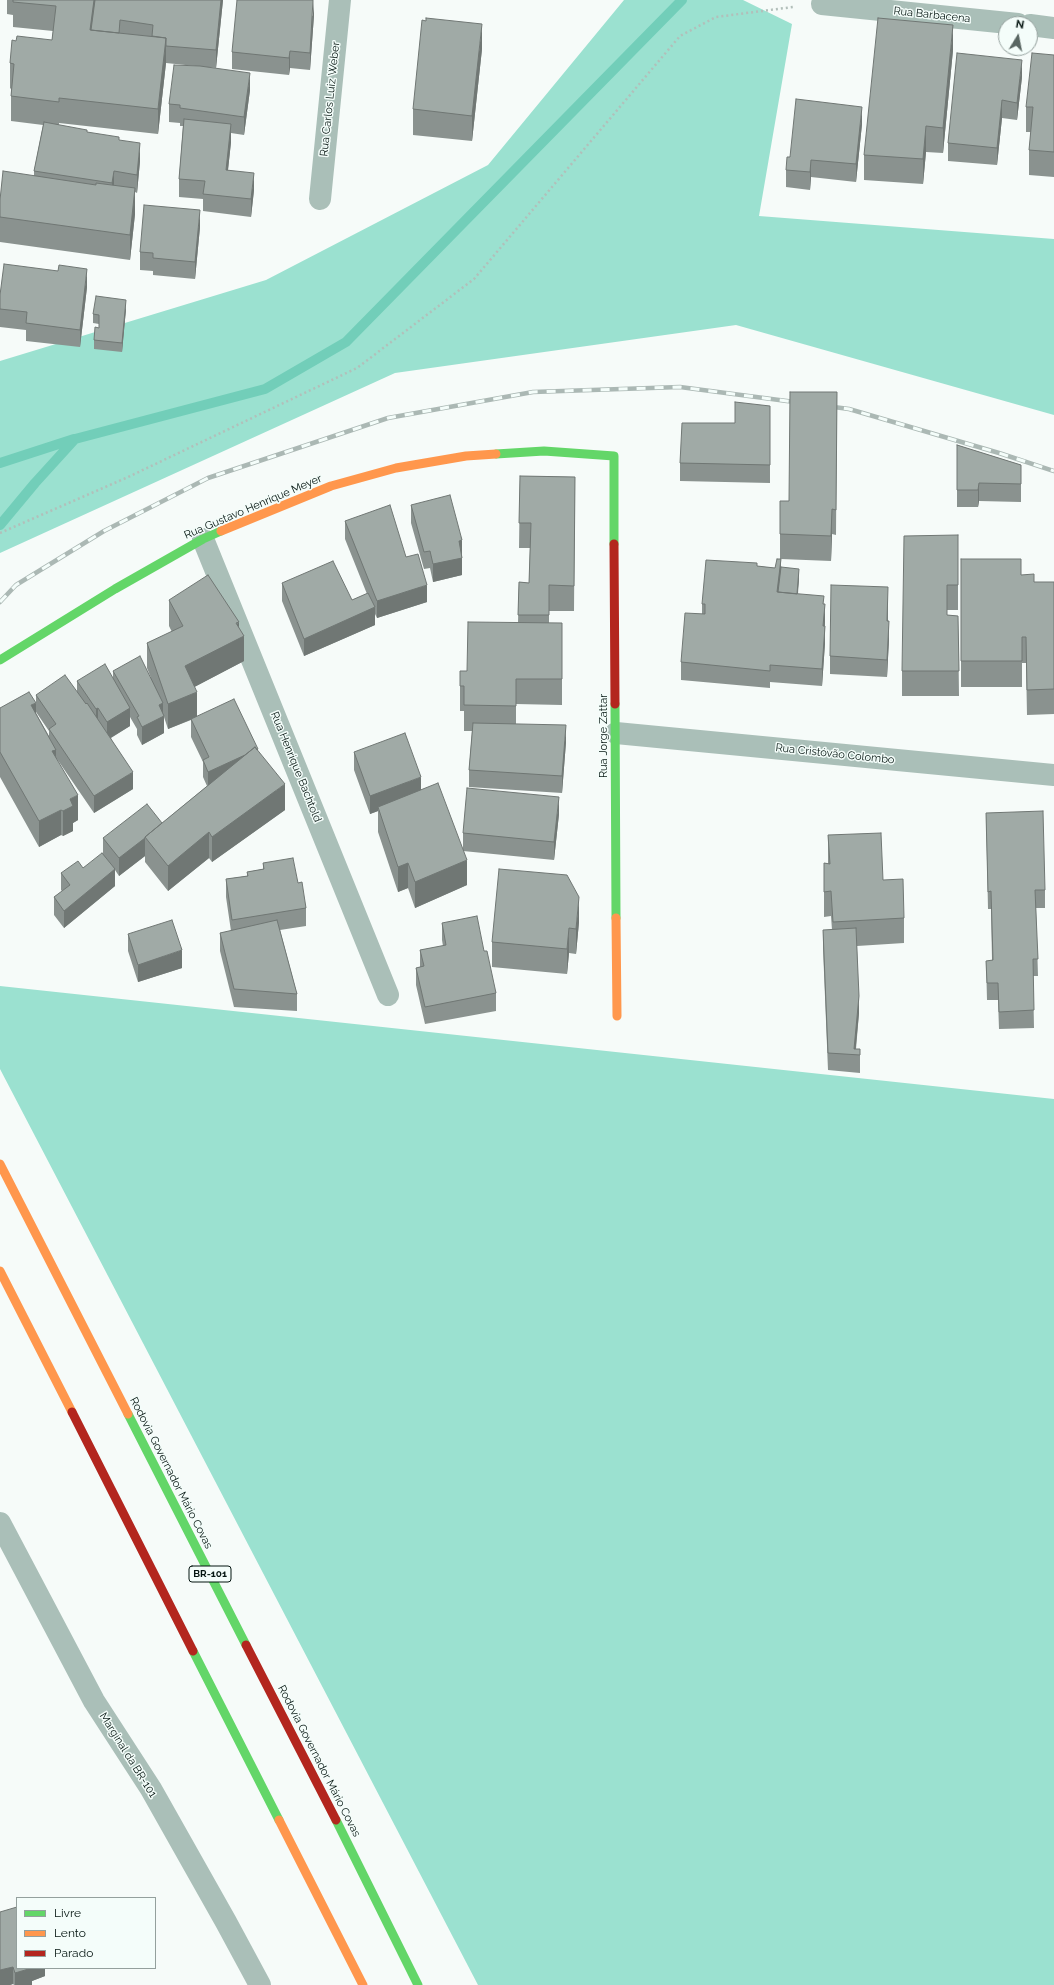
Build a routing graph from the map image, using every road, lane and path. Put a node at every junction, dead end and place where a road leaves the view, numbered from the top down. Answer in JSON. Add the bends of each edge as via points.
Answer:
{"nodes":[{"id":1,"x":340,"y":0,"type":"edge"},
{"id":2,"x":822,"y":4,"type":"joint"},
{"id":3,"x":998,"y":22,"type":"edge"},
{"id":4,"x":1038,"y":26,"type":"edge"},
{"id":5,"x":1054,"y":28,"type":"edge"},
{"id":6,"x":320,"y":199,"type":"dead end"},
{"id":7,"x":614,"y":456,"type":"joint"},
{"id":8,"x":0,"y":533,"type":"edge"},
{"id":9,"x":203,"y":539,"type":"junction"},
{"id":10,"x":0,"y":660,"type":"edge"},
{"id":11,"x":616,"y":733,"type":"junction"},
{"id":12,"x":1054,"y":775,"type":"edge"},
{"id":13,"x":388,"y":995,"type":"dead end"},
{"id":14,"x":617,"y":1016,"type":"dead end"},
{"id":15,"x":0,"y":1164,"type":"edge"},
{"id":16,"x":0,"y":1271,"type":"edge"},
{"id":17,"x":0,"y":1523,"type":"edge"},
{"id":18,"x":260,"y":1985,"type":"edge"},
{"id":19,"x":363,"y":1985,"type":"edge"},
{"id":20,"x":418,"y":1985,"type":"edge"}],
"edges":[{"from":1,"to":6,"type":"street","name":"Rua Carlos Luiz Weber"},
{"from":2,"to":3,"type":"street","name":"Rua Barbacena"},
{"from":2,"to":8,"type":"path","via":[[716,17],[680,36],[474,278],[357,368],[126,478]]},
{"from":4,"to":5,"type":"street"},
{"from":7,"to":9,"type":"main road","name":"Rua Gustavo Henrique Meyer","via":[[544,451],[466,456],[396,468],[331,486]]},
{"from":7,"to":11,"type":"main road","name":"Rua Jorge Zattar"},
{"from":9,"to":10,"type":"main road","name":"Rua Gustavo Henrique Meyer","via":[[115,589]]},
{"from":9,"to":13,"type":"street","name":"Rua Henrique Bachtold"},
{"from":11,"to":12,"type":"street","name":"Rua Cristóvão Colombo"},
{"from":11,"to":14,"type":"main road","name":"Rua Jorge Zattar"},
{"from":15,"to":20,"type":"main road","name":"Rodovia Governador Mário Covas","number":"BR-101"},
{"from":16,"to":19,"type":"main road"},
{"from":17,"to":18,"type":"street","name":"Marginal da BR-101","via":[[94,1701],[151,1789]]}]}
